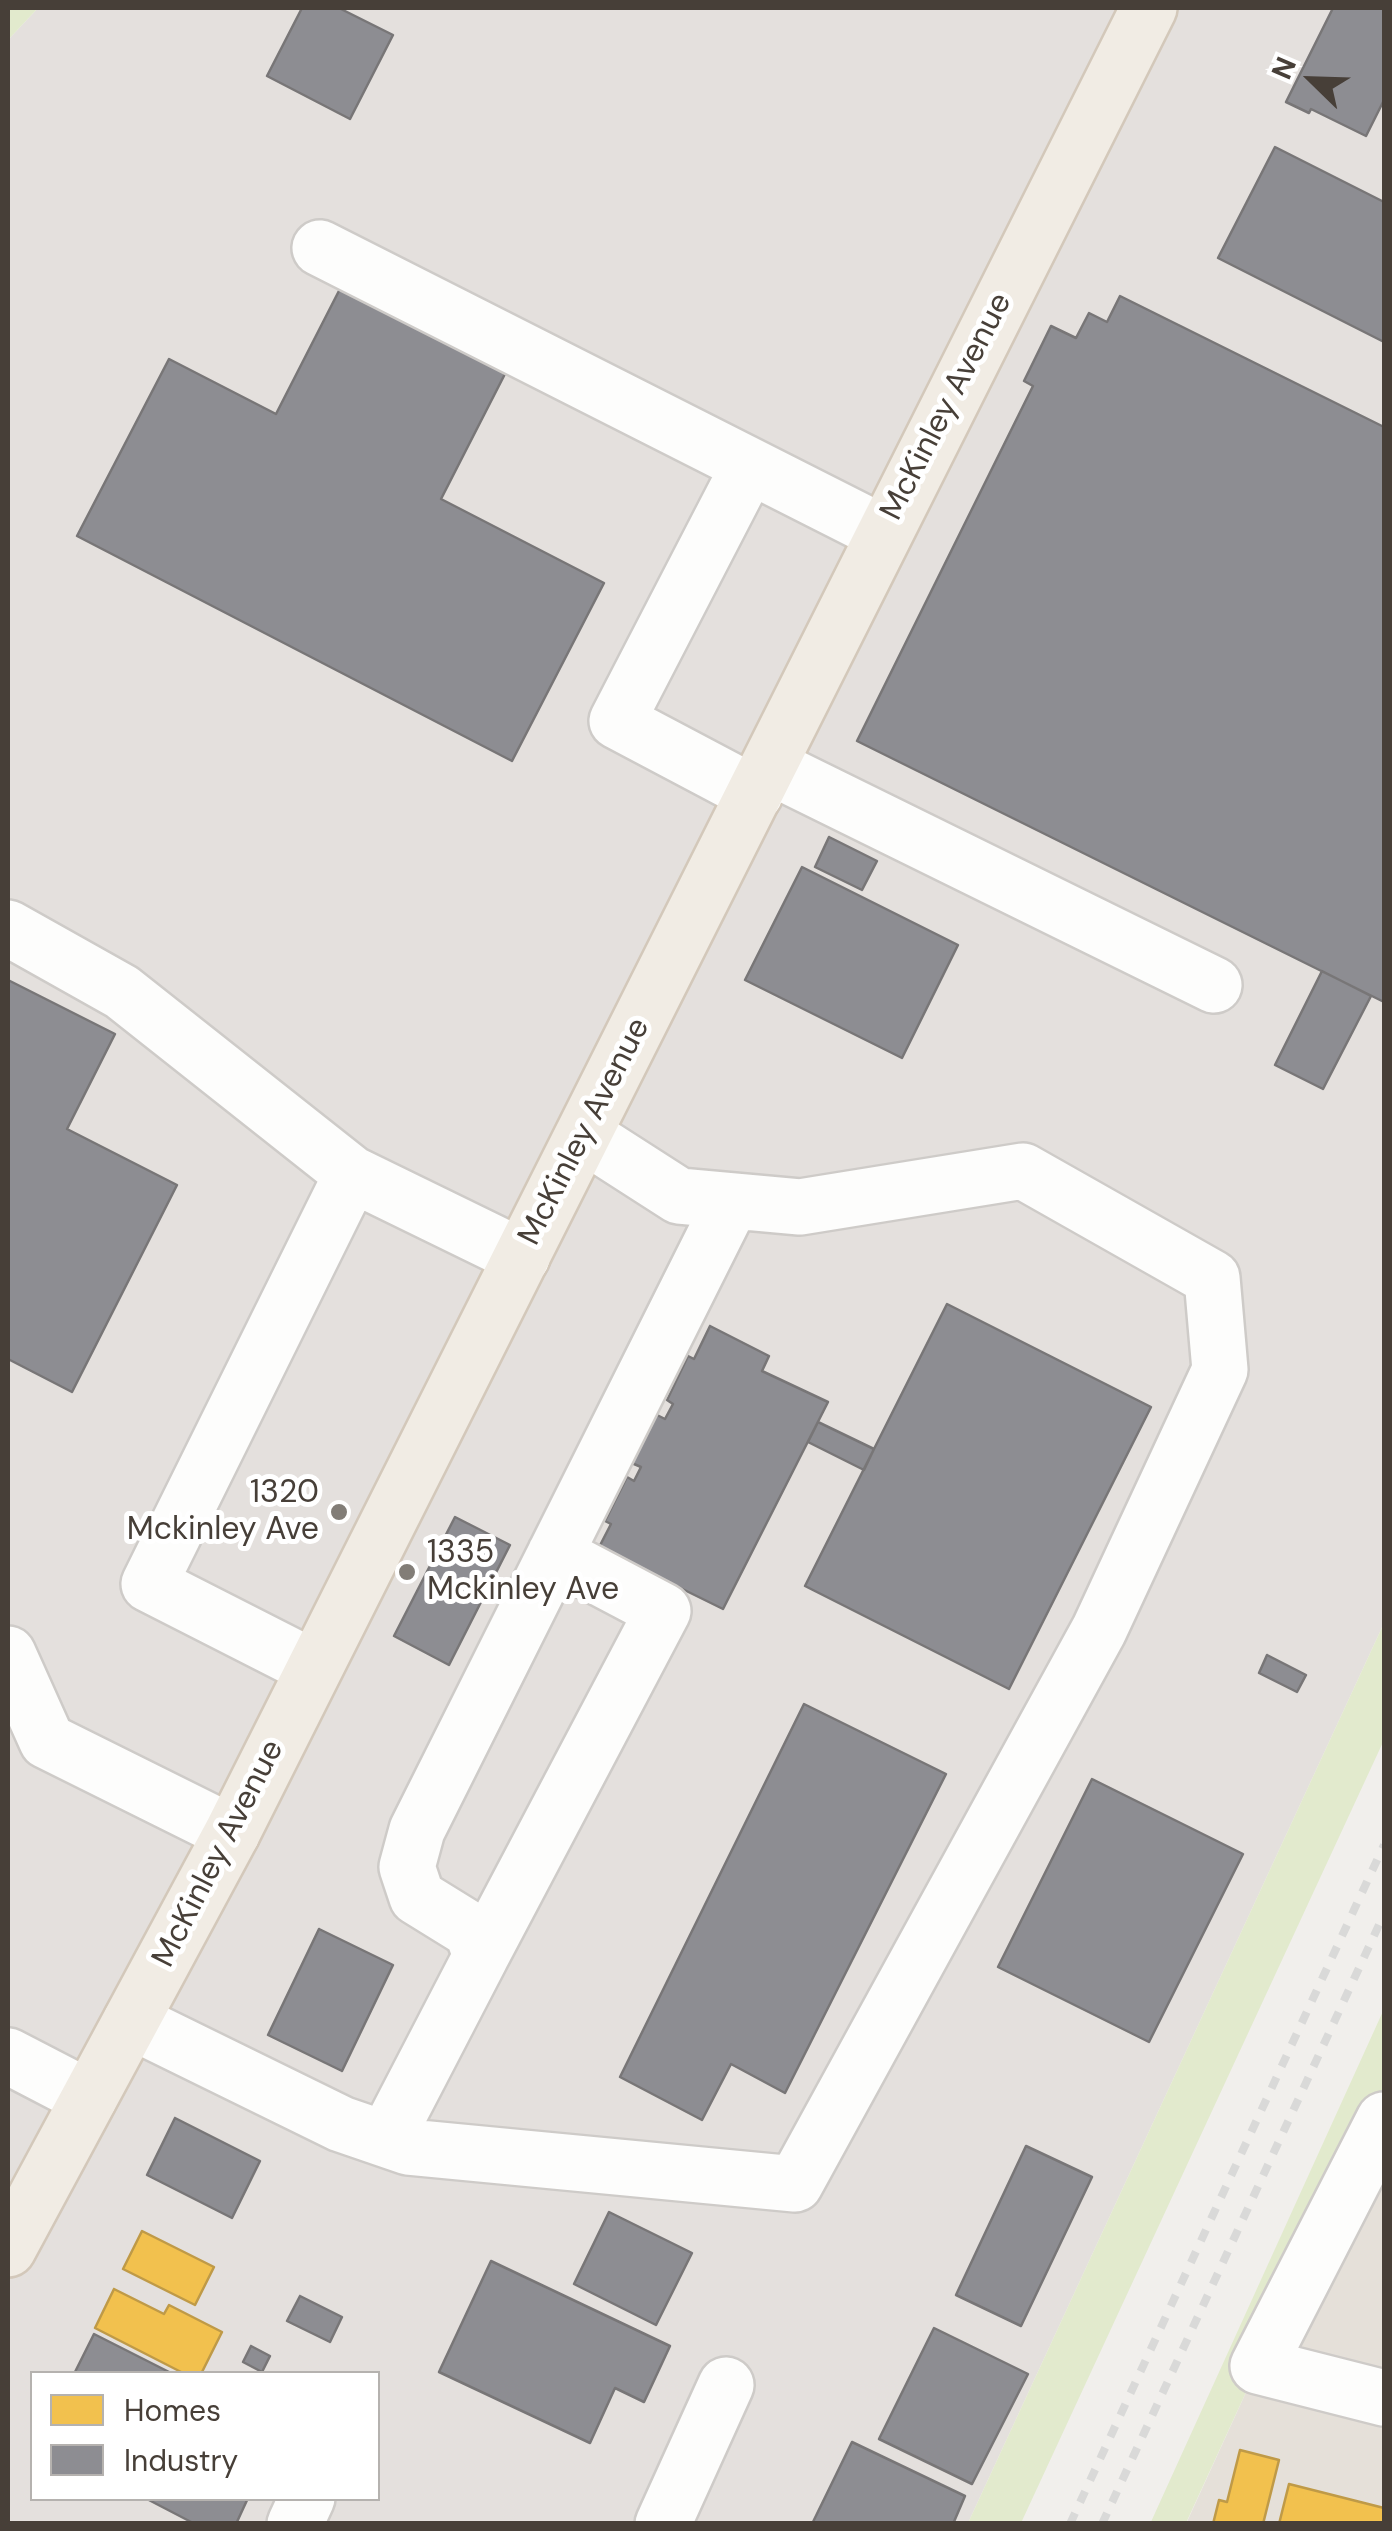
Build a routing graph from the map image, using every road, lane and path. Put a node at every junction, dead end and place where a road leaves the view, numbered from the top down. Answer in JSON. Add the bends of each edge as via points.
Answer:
{"nodes":[{"id":1,"x":1149,"y":8,"type":"edge"},
{"id":2,"x":320,"y":248,"type":"dead end"},
{"id":3,"x":750,"y":466,"type":"junction"},
{"id":4,"x":883,"y":533,"type":"junction"},
{"id":5,"x":762,"y":780,"type":"junction"},
{"id":6,"x":8,"y":928,"type":"edge"},
{"id":7,"x":1214,"y":985,"type":"dead end"},
{"id":8,"x":584,"y":1135,"type":"junction"},
{"id":9,"x":352,"y":1174,"type":"junction"},
{"id":10,"x":732,"y":1201,"type":"junction"},
{"id":11,"x":522,"y":1257,"type":"junction"},
{"id":12,"x":555,"y":1554,"type":"junction"},
{"id":13,"x":8,"y":1654,"type":"edge"},
{"id":14,"x":314,"y":1668,"type":"junction"},
{"id":15,"x":232,"y":1833,"type":"junction"},
{"id":16,"x":481,"y":1956,"type":"junction"},
{"id":17,"x":131,"y":2021,"type":"junction"},
{"id":18,"x":8,"y":2056,"type":"edge"},
{"id":19,"x":90,"y":2098,"type":"junction"},
{"id":20,"x":1384,"y":2120,"type":"edge"},
{"id":21,"x":386,"y":2139,"type":"junction"},
{"id":22,"x":8,"y":2249,"type":"edge"},
{"id":23,"x":726,"y":2385,"type":"dead end"},
{"id":24,"x":1384,"y":2398,"type":"edge"},
{"id":25,"x":306,"y":2501,"type":"edge"},
{"id":26,"x":295,"y":2524,"type":"edge"},
{"id":27,"x":662,"y":2524,"type":"edge"}],
"edges":[{"from":1,"to":4,"type":"main road","name":"McKinley Avenue"},
{"from":2,"to":3,"type":"street"},
{"from":3,"to":4,"type":"street"},
{"from":3,"to":5,"type":"street","via":[[617,722]]},
{"from":4,"to":5,"type":"main road","name":"McKinley Avenue"},
{"from":5,"to":7,"type":"street"},
{"from":5,"to":8,"type":"main road","name":"McKinley Avenue"},
{"from":6,"to":9,"type":"street","via":[[122,992]]},
{"from":8,"to":10,"type":"street","via":[[679,1196]]},
{"from":8,"to":11,"type":"main road","name":"McKinley Avenue"},
{"from":9,"to":11,"type":"street"},
{"from":9,"to":14,"type":"street","via":[[149,1584]]},
{"from":10,"to":12,"type":"street"},
{"from":10,"to":21,"type":"street","via":[[800,1207],[1023,1170],[1212,1278],[1220,1370],[1100,1630],[795,2184],[408,2148]]},
{"from":11,"to":14,"type":"main road","name":"McKinley Avenue"},
{"from":12,"to":16,"type":"street","via":[[416,1830],[407,1867],[417,1896],[472,1930]]},
{"from":12,"to":16,"type":"street","via":[[663,1611]]},
{"from":13,"to":15,"type":"street","via":[[47,1741]]},
{"from":14,"to":15,"type":"main road","name":"McKinley Avenue"},
{"from":15,"to":17,"type":"main road","name":"McKinley Avenue"},
{"from":16,"to":21,"type":"street"},
{"from":17,"to":19,"type":"main road","name":"McKinley Avenue"},
{"from":17,"to":21,"type":"street","via":[[340,2124]]},
{"from":18,"to":19,"type":"street"},
{"from":19,"to":22,"type":"main road","name":"McKinley Avenue"},
{"from":20,"to":24,"type":"street","via":[[1258,2366]]},
{"from":23,"to":27,"type":"street"},
{"from":25,"to":26,"type":"street"}]}
